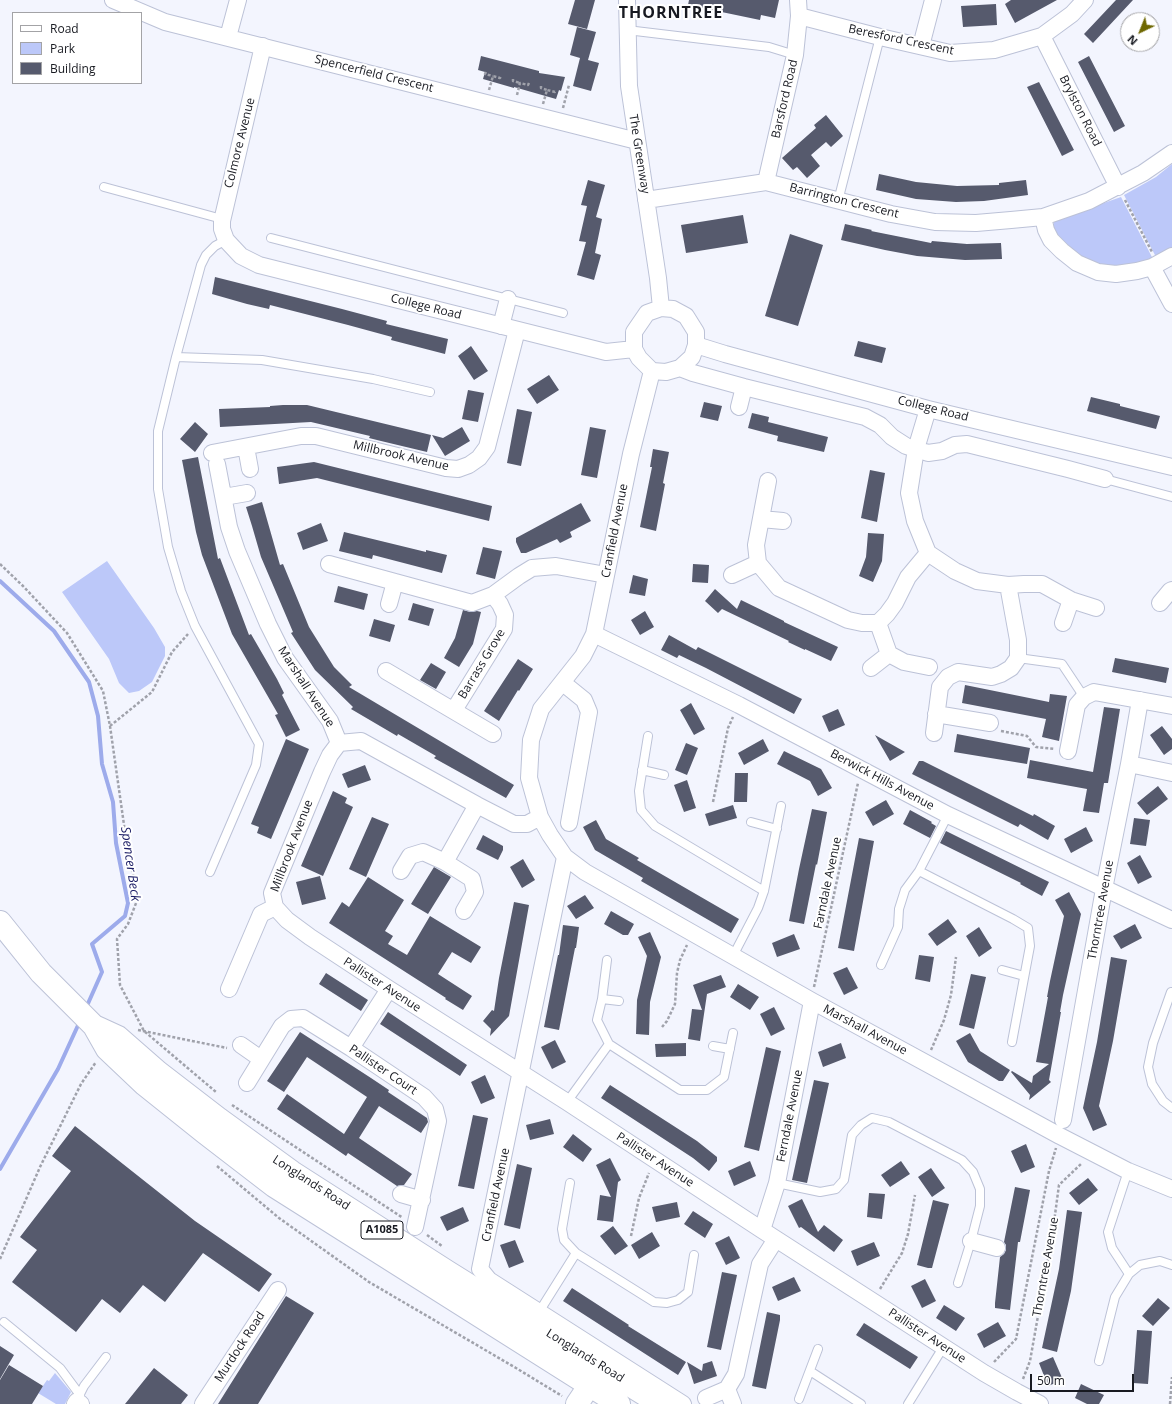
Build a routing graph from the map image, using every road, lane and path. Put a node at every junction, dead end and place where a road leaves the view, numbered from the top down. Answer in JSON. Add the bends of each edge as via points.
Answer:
{"nodes":[{"id":1,"x":113,"y":0,"type":"edge"},
{"id":2,"x":238,"y":0,"type":"edge"},
{"id":3,"x":627,"y":0,"type":"edge"},
{"id":4,"x":933,"y":0,"type":"edge"},
{"id":5,"x":1085,"y":0,"type":"edge"},
{"id":6,"x":798,"y":8,"type":"edge"},
{"id":7,"x":141,"y":12,"type":"edge"},
{"id":8,"x":142,"y":12,"type":"edge"},
{"id":9,"x":627,"y":30,"type":"junction"},
{"id":10,"x":1042,"y":36,"type":"junction"},
{"id":11,"x":228,"y":37,"type":"junction"},
{"id":12,"x":880,"y":37,"type":"junction"},
{"id":13,"x":263,"y":46,"type":"junction"},
{"id":14,"x":921,"y":46,"type":"junction"},
{"id":15,"x":795,"y":54,"type":"junction"},
{"id":16,"x":486,"y":72,"type":"dead end"},
{"id":17,"x":492,"y":76,"type":"junction"},
{"id":18,"x":501,"y":76,"type":"dead end"},
{"id":19,"x":514,"y":79,"type":"dead end"},
{"id":20,"x":520,"y":83,"type":"junction"},
{"id":21,"x":529,"y":83,"type":"dead end"},
{"id":22,"x":569,"y":85,"type":"dead end"},
{"id":23,"x":541,"y":86,"type":"dead end"},
{"id":24,"x":489,"y":88,"type":"dead end"},
{"id":25,"x":547,"y":90,"type":"junction"},
{"id":26,"x":556,"y":90,"type":"dead end"},
{"id":27,"x":517,"y":95,"type":"dead end"},
{"id":28,"x":544,"y":102,"type":"dead end"},
{"id":29,"x":560,"y":121,"type":"junction"},
{"id":30,"x":637,"y":141,"type":"junction"},
{"id":31,"x":1172,"y":153,"type":"edge"},
{"id":32,"x":766,"y":182,"type":"junction"},
{"id":33,"x":104,"y":186,"type":"dead end"},
{"id":34,"x":1118,"y":187,"type":"junction"},
{"id":35,"x":646,"y":200,"type":"junction"},
{"id":36,"x":838,"y":201,"type":"junction"},
{"id":37,"x":1043,"y":217,"type":"junction"},
{"id":38,"x":222,"y":219,"type":"junction"},
{"id":39,"x":271,"y":238,"type":"dead end"},
{"id":40,"x":226,"y":240,"type":"junction"},
{"id":41,"x":1172,"y":256,"type":"edge"},
{"id":42,"x":1155,"y":266,"type":"junction"},
{"id":43,"x":508,"y":299,"type":"junction"},
{"id":44,"x":1172,"y":304,"type":"edge"},
{"id":45,"x":662,"y":308,"type":"junction"},
{"id":46,"x":563,"y":312,"type":"dead end"},
{"id":47,"x":501,"y":326,"type":"junction"},
{"id":48,"x":517,"y":330,"type":"junction"},
{"id":49,"x":696,"y":345,"type":"junction"},
{"id":50,"x":634,"y":349,"type":"junction"},
{"id":51,"x":176,"y":357,"type":"junction"},
{"id":52,"x":652,"y":371,"type":"junction"},
{"id":53,"x":686,"y":371,"type":"junction"},
{"id":54,"x":744,"y":387,"type":"junction"},
{"id":55,"x":430,"y":392,"type":"dead end"},
{"id":56,"x":739,"y":407,"type":"dead end"},
{"id":57,"x":928,"y":409,"type":"junction"},
{"id":58,"x":246,"y":447,"type":"junction"},
{"id":59,"x":916,"y":450,"type":"junction"},
{"id":60,"x":215,"y":459,"type":"joint"},
{"id":61,"x":1172,"y":467,"type":"edge"},
{"id":62,"x":250,"y":469,"type":"dead end"},
{"id":63,"x":1105,"y":479,"type":"joint"},
{"id":64,"x":768,"y":480,"type":"dead end"},
{"id":65,"x":247,"y":493,"type":"dead end"},
{"id":66,"x":224,"y":496,"type":"junction"},
{"id":67,"x":1172,"y":497,"type":"edge"},
{"id":68,"x":761,"y":519,"type":"junction"},
{"id":69,"x":783,"y":521,"type":"dead end"},
{"id":70,"x":928,"y":553,"type":"junction"},
{"id":71,"x":758,"y":563,"type":"junction"},
{"id":72,"x":0,"y":564,"type":"edge"},
{"id":73,"x":329,"y":564,"type":"dead end"},
{"id":74,"x":606,"y":575,"type":"junction"},
{"id":75,"x":732,"y":575,"type":"dead end"},
{"id":76,"x":395,"y":582,"type":"junction"},
{"id":77,"x":1008,"y":585,"type":"junction"},
{"id":78,"x":1172,"y":590,"type":"edge"},
{"id":79,"x":493,"y":595,"type":"junction"},
{"id":80,"x":1071,"y":600,"type":"junction"},
{"id":81,"x":1160,"y":603,"type":"dead end"},
{"id":82,"x":389,"y":604,"type":"dead end"},
{"id":83,"x":1096,"y":608,"type":"dead end"},
{"id":84,"x":878,"y":623,"type":"junction"},
{"id":85,"x":1063,"y":623,"type":"dead end"},
{"id":86,"x":195,"y":626,"type":"junction"},
{"id":87,"x":594,"y":634,"type":"junction"},
{"id":88,"x":889,"y":654,"type":"junction"},
{"id":89,"x":1018,"y":658,"type":"junction"},
{"id":90,"x":929,"y":667,"type":"dead end"},
{"id":91,"x":871,"y":668,"type":"dead end"},
{"id":92,"x":386,"y":671,"type":"dead end"},
{"id":93,"x":562,"y":683,"type":"junction"},
{"id":94,"x":1084,"y":697,"type":"junction"},
{"id":95,"x":1140,"y":700,"type":"junction"},
{"id":96,"x":739,"y":705,"type":"junction"},
{"id":97,"x":1172,"y":706,"type":"edge"},
{"id":98,"x":454,"y":710,"type":"junction"},
{"id":99,"x":936,"y":714,"type":"junction"},
{"id":100,"x":990,"y":723,"type":"joint"},
{"id":101,"x":110,"y":726,"type":"junction"},
{"id":102,"x":934,"y":733,"type":"dead end"},
{"id":103,"x":493,"y":734,"type":"dead end"},
{"id":104,"x":648,"y":736,"type":"dead end"},
{"id":105,"x":339,"y":743,"type":"junction"},
{"id":106,"x":1068,"y":751,"type":"joint"},
{"id":107,"x":1129,"y":764,"type":"junction"},
{"id":108,"x":861,"y":769,"type":"junction"},
{"id":109,"x":642,"y":770,"type":"junction"},
{"id":110,"x":1172,"y":773,"type":"edge"},
{"id":111,"x":664,"y":775,"type":"dead end"},
{"id":112,"x":713,"y":802,"type":"dead end"},
{"id":113,"x":477,"y":805,"type":"junction"},
{"id":114,"x":781,"y":806,"type":"dead end"},
{"id":115,"x":948,"y":815,"type":"junction"},
{"id":116,"x":540,"y":817,"type":"junction"},
{"id":117,"x":751,"y":822,"type":"dead end"},
{"id":118,"x":569,"y":823,"type":"dead end"},
{"id":119,"x":777,"y":829,"type":"junction"},
{"id":120,"x":565,"y":857,"type":"junction"},
{"id":121,"x":445,"y":862,"type":"junction"},
{"id":122,"x":401,"y":871,"type":"dead end"},
{"id":123,"x":919,"y":871,"type":"junction"},
{"id":124,"x":210,"y":872,"type":"dead end"},
{"id":125,"x":1104,"y":889,"type":"junction"},
{"id":126,"x":764,"y":891,"type":"junction"},
{"id":127,"x":275,"y":907,"type":"junction"},
{"id":128,"x":464,"y":911,"type":"dead end"},
{"id":129,"x":1172,"y":920,"type":"edge"},
{"id":130,"x":0,"y":922,"type":"edge"},
{"id":131,"x":693,"y":933,"type":"junction"},
{"id":132,"x":733,"y":956,"type":"junction"},
{"id":133,"x":956,"y":957,"type":"dead end"},
{"id":134,"x":606,"y":960,"type":"dead end"},
{"id":135,"x":881,"y":965,"type":"dead end"},
{"id":136,"x":1002,"y":970,"type":"dead end"},
{"id":137,"x":1024,"y":976,"type":"junction"},
{"id":138,"x":229,"y":989,"type":"dead end"},
{"id":139,"x":389,"y":989,"type":"junction"},
{"id":140,"x":1171,"y":992,"type":"edge"},
{"id":141,"x":602,"y":999,"type":"junction"},
{"id":142,"x":619,"y":1001,"type":"dead end"},
{"id":143,"x":812,"y":1001,"type":"junction"},
{"id":144,"x":662,"y":1027,"type":"dead end"},
{"id":145,"x":144,"y":1031,"type":"junction"},
{"id":146,"x":733,"y":1033,"type":"dead end"},
{"id":147,"x":1012,"y":1042,"type":"dead end"},
{"id":148,"x":113,"y":1043,"type":"junction"},
{"id":149,"x":609,"y":1044,"type":"junction"},
{"id":150,"x":241,"y":1045,"type":"joint"},
{"id":151,"x":713,"y":1046,"type":"dead end"},
{"id":152,"x":351,"y":1048,"type":"junction"},
{"id":153,"x":730,"y":1049,"type":"junction"},
{"id":154,"x":261,"y":1059,"type":"junction"},
{"id":155,"x":925,"y":1062,"type":"junction"},
{"id":156,"x":521,"y":1074,"type":"junction"},
{"id":157,"x":247,"y":1083,"type":"dead end"},
{"id":158,"x":218,"y":1094,"type":"dead end"},
{"id":159,"x":567,"y":1102,"type":"junction"},
{"id":160,"x":230,"y":1104,"type":"dead end"},
{"id":161,"x":1172,"y":1108,"type":"edge"},
{"id":162,"x":1063,"y":1120,"type":"dead end"},
{"id":163,"x":1060,"y":1136,"type":"junction"},
{"id":164,"x":1092,"y":1153,"type":"junction"},
{"id":165,"x":655,"y":1160,"type":"junction"},
{"id":166,"x":1128,"y":1171,"type":"junction"},
{"id":167,"x":570,"y":1183,"type":"dead end"},
{"id":168,"x":777,"y":1183,"type":"junction"},
{"id":169,"x":1172,"y":1189,"type":"edge"},
{"id":170,"x":401,"y":1194,"type":"dead end"},
{"id":171,"x":915,"y":1195,"type":"dead end"},
{"id":172,"x":422,"y":1200,"type":"junction"},
{"id":173,"x":415,"y":1227,"type":"junction"},
{"id":174,"x":762,"y":1230,"type":"junction"},
{"id":175,"x":631,"y":1236,"type":"dead end"},
{"id":176,"x":776,"y":1239,"type":"junction"},
{"id":177,"x":971,"y":1241,"type":"junction"},
{"id":178,"x":446,"y":1248,"type":"dead end"},
{"id":179,"x":997,"y":1248,"type":"dead end"},
{"id":180,"x":576,"y":1253,"type":"junction"},
{"id":181,"x":694,"y":1255,"type":"dead end"},
{"id":182,"x":0,"y":1259,"type":"edge"},
{"id":183,"x":1172,"y":1265,"type":"edge"},
{"id":184,"x":1128,"y":1274,"type":"junction"},
{"id":185,"x":958,"y":1283,"type":"dead end"},
{"id":186,"x":278,"y":1290,"type":"dead end"},
{"id":187,"x":872,"y":1301,"type":"junction"},
{"id":188,"x":539,"y":1312,"type":"junction"},
{"id":189,"x":4,"y":1322,"type":"dead end"},
{"id":190,"x":944,"y":1346,"type":"junction"},
{"id":191,"x":818,"y":1349,"type":"dead end"},
{"id":192,"x":106,"y":1357,"type":"dead end"},
{"id":193,"x":1099,"y":1361,"type":"dead end"},
{"id":194,"x":602,"y":1367,"type":"junction"},
{"id":195,"x":810,"y":1371,"type":"junction"},
{"id":196,"x":984,"y":1373,"type":"junction"},
{"id":197,"x":1172,"y":1377,"type":"edge"},
{"id":198,"x":590,"y":1385,"type":"junction"},
{"id":199,"x":1017,"y":1392,"type":"junction"},
{"id":200,"x":730,"y":1397,"type":"edge"},
{"id":201,"x":706,"y":1398,"type":"dead end"},
{"id":202,"x":799,"y":1399,"type":"dead end"},
{"id":203,"x":78,"y":1401,"type":"edge"},
{"id":204,"x":204,"y":1404,"type":"edge"},
{"id":205,"x":577,"y":1404,"type":"edge"},
{"id":206,"x":619,"y":1404,"type":"edge"},
{"id":207,"x":660,"y":1404,"type":"edge"},
{"id":208,"x":683,"y":1404,"type":"edge"},
{"id":209,"x":861,"y":1404,"type":"edge"},
{"id":210,"x":908,"y":1404,"type":"edge"},
{"id":211,"x":1040,"y":1404,"type":"edge"},
{"id":212,"x":1170,"y":1404,"type":"edge"}],
"edges":[{"from":1,"to":7,"type":"street","name":"Spencerfield Crescent"},
{"from":2,"to":11,"type":"street"},
{"from":3,"to":9,"type":"street","name":"The Greenway"},
{"from":4,"to":14,"type":"street"},
{"from":5,"to":10,"type":"street","name":"Beresford Crescent","via":[[1072,14]]},
{"from":6,"to":12,"type":"street","name":"Beresford Crescent"},
{"from":6,"to":15,"type":"street","name":"Barsford Road"},
{"from":8,"to":11,"type":"street","name":"Spencerfield Crescent","via":[[165,22]]},
{"from":9,"to":15,"type":"lane","via":[[769,47]]},
{"from":9,"to":30,"type":"street","name":"The Greenway","via":[[629,86]]},
{"from":10,"to":14,"type":"street","name":"Beresford Crescent","via":[[994,50],[950,52]]},
{"from":10,"to":34,"type":"street","name":"Brylston Road"},
{"from":11,"to":13,"type":"street","name":"Spencerfield Crescent"},
{"from":12,"to":14,"type":"street","name":"Beresford Crescent"},
{"from":12,"to":36,"type":"lane"},
{"from":13,"to":29,"type":"street","name":"Spencerfield Crescent"},
{"from":13,"to":38,"type":"street","name":"Colmore Avenue"},
{"from":15,"to":32,"type":"street","name":"Barsford Road"},
{"from":16,"to":17,"type":"path","via":[[485,74]]},
{"from":17,"to":18,"type":"path"},
{"from":17,"to":24,"type":"path"},
{"from":19,"to":20,"type":"path","via":[[513,81]]},
{"from":20,"to":21,"type":"path"},
{"from":20,"to":27,"type":"path"},
{"from":22,"to":29,"type":"path"},
{"from":23,"to":25,"type":"path"},
{"from":25,"to":26,"type":"path"},
{"from":25,"to":28,"type":"path"},
{"from":29,"to":30,"type":"street","name":"Spencerfield Crescent"},
{"from":30,"to":35,"type":"street","name":"The Greenway"},
{"from":31,"to":34,"type":"street","name":"Barrington Crescent"},
{"from":32,"to":35,"type":"street","name":"Barrington Crescent"},
{"from":32,"to":36,"type":"street","name":"Barrington Crescent"},
{"from":33,"to":38,"type":"lane"},
{"from":34,"to":37,"type":"street","name":"Barrington Crescent","via":[[1089,201]]},
{"from":34,"to":42,"type":"path"},
{"from":35,"to":45,"type":"street","name":"The Greenway"},
{"from":36,"to":37,"type":"street","name":"Barrington Crescent","via":[[935,222],[976,223]]},
{"from":37,"to":42,"type":"street","via":[[1051,240],[1077,263],[1098,272],[1116,274],[1137,272]]},
{"from":38,"to":40,"type":"street","name":"Colmore Avenue"},
{"from":39,"to":43,"type":"lane"},
{"from":40,"to":47,"type":"street","name":"College Road","via":[[241,256],[259,265]]},
{"from":40,"to":51,"type":"lane","via":[[206,255],[201,265]]},
{"from":41,"to":42,"type":"street"},
{"from":42,"to":44,"type":"street"},
{"from":43,"to":46,"type":"lane"},
{"from":43,"to":47,"type":"street"},
{"from":45,"to":49,"type":"street","via":[[673,309],[686,316],[696,332]]},
{"from":45,"to":50,"type":"street","via":[[647,313],[634,332]]},
{"from":47,"to":48,"type":"street","name":"College Road"},
{"from":48,"to":50,"type":"street","name":"College Road","via":[[606,352]]},
{"from":48,"to":58,"type":"street","name":"Millbrook Avenue","via":[[487,447],[479,458],[469,465],[458,469],[446,468],[316,436],[301,436]]},
{"from":49,"to":53,"type":"street"},
{"from":49,"to":57,"type":"street","name":"College Road"},
{"from":50,"to":52,"type":"street"},
{"from":51,"to":55,"type":"lane","via":[[262,360],[373,379]]},
{"from":51,"to":86,"type":"lane","via":[[158,431],[158,489],[168,547]]},
{"from":52,"to":53,"type":"street"},
{"from":52,"to":74,"type":"street","name":"Cranfield Avenue","via":[[631,454]]},
{"from":53,"to":54,"type":"street"},
{"from":54,"to":56,"type":"street"},
{"from":54,"to":59,"type":"street","via":[[866,417],[880,425],[892,437]]},
{"from":57,"to":59,"type":"street"},
{"from":57,"to":61,"type":"street","name":"College Road"},
{"from":58,"to":60,"type":"street","name":"Millbrook Avenue"},
{"from":58,"to":62,"type":"street"},
{"from":59,"to":63,"type":"street","via":[[928,453],[967,444]]},
{"from":59,"to":70,"type":"street","via":[[909,493],[915,521]]},
{"from":60,"to":66,"type":"street","name":"Marshall Avenue"},
{"from":63,"to":67,"type":"lane"},
{"from":64,"to":68,"type":"street"},
{"from":65,"to":66,"type":"street"},
{"from":66,"to":105,"type":"street","name":"Marshall Avenue","via":[[229,527],[237,551],[268,624],[285,658],[330,721]]},
{"from":68,"to":69,"type":"street"},
{"from":68,"to":71,"type":"street","via":[[756,545]]},
{"from":70,"to":77,"type":"street","via":[[977,581]]},
{"from":70,"to":84,"type":"street","via":[[908,577],[895,603]]},
{"from":71,"to":75,"type":"street"},
{"from":71,"to":84,"type":"street","via":[[780,588],[848,620]]},
{"from":72,"to":101,"type":"path","via":[[67,633],[103,691]]},
{"from":73,"to":76,"type":"street"},
{"from":74,"to":79,"type":"street","via":[[556,566],[532,568]]},
{"from":74,"to":87,"type":"street","name":"Cranfield Avenue"},
{"from":76,"to":79,"type":"street","via":[[472,603]]},
{"from":76,"to":82,"type":"street"},
{"from":77,"to":80,"type":"street","via":[[1042,584]]},
{"from":77,"to":89,"type":"street","via":[[1018,640]]},
{"from":78,"to":81,"type":"street"},
{"from":79,"to":98,"type":"street","name":"Barrass Grove","via":[[505,615],[504,629]]},
{"from":80,"to":83,"type":"street"},
{"from":80,"to":85,"type":"street"},
{"from":84,"to":88,"type":"street"},
{"from":86,"to":101,"type":"path","via":[[172,652],[152,692]]},
{"from":86,"to":124,"type":"lane","via":[[259,744],[256,765]]},
{"from":87,"to":93,"type":"street","name":"Cranfield Avenue","via":[[583,656]]},
{"from":87,"to":96,"type":"street","name":"Berwick Hills Avenue"},
{"from":88,"to":90,"type":"street","via":[[904,662]]},
{"from":88,"to":91,"type":"street"},
{"from":89,"to":94,"type":"lane","via":[[1062,664]]},
{"from":89,"to":99,"type":"street","via":[[1011,668],[1001,674],[992,676],[958,672],[948,677],[940,687]]},
{"from":92,"to":98,"type":"street"},
{"from":93,"to":116,"type":"street","name":"Cranfield Avenue","via":[[541,709],[530,740],[529,778]]},
{"from":93,"to":118,"type":"street","via":[[584,700],[589,712]]},
{"from":94,"to":95,"type":"street","via":[[1094,692]]},
{"from":94,"to":106,"type":"street","via":[[1077,705]]},
{"from":95,"to":97,"type":"street"},
{"from":95,"to":107,"type":"street","name":"Thorntree Avenue"},
{"from":96,"to":108,"type":"street","name":"Berwick Hills Avenue"},
{"from":96,"to":112,"type":"path","via":[[728,728]]},
{"from":98,"to":103,"type":"street"},
{"from":99,"to":100,"type":"street"},
{"from":99,"to":102,"type":"street"},
{"from":100,"to":106,"type":"path","via":[[989,729],[1027,736],[1036,747]]},
{"from":101,"to":145,"type":"path","via":[[127,846],[138,898],[128,924],[117,938],[120,985]]},
{"from":104,"to":109,"type":"lane"},
{"from":105,"to":113,"type":"street","via":[[361,740]]},
{"from":105,"to":127,"type":"street","name":"Millbrook Avenue","via":[[322,772],[272,893]]},
{"from":107,"to":110,"type":"street"},
{"from":107,"to":125,"type":"street","name":"Thorntree Avenue"},
{"from":108,"to":115,"type":"street","name":"Berwick Hills Avenue"},
{"from":108,"to":143,"type":"path","name":"Farndale Avenue"},
{"from":109,"to":111,"type":"lane"},
{"from":109,"to":126,"type":"lane","via":[[640,810],[655,826]]},
{"from":113,"to":116,"type":"street","via":[[514,824],[527,824]]},
{"from":113,"to":121,"type":"street"},
{"from":114,"to":119,"type":"lane"},
{"from":115,"to":123,"type":"lane"},
{"from":115,"to":125,"type":"street","name":"Berwick Hills Avenue"},
{"from":116,"to":120,"type":"street","name":"Cranfield Avenue"},
{"from":117,"to":119,"type":"lane"},
{"from":119,"to":126,"type":"lane"},
{"from":120,"to":131,"type":"street","name":"Marshall Avenue","via":[[585,872]]},
{"from":120,"to":156,"type":"street","name":"Cranfield Avenue"},
{"from":121,"to":122,"type":"street","via":[[423,852],[410,856]]},
{"from":121,"to":128,"type":"street","via":[[472,879],[475,892]]},
{"from":123,"to":135,"type":"lane","via":[[905,890],[899,909],[898,927]]},
{"from":123,"to":137,"type":"lane","via":[[1028,928],[1030,946]]},
{"from":125,"to":129,"type":"street","name":"Berwick Hills Avenue"},
{"from":125,"to":162,"type":"street","name":"Thorntree Avenue"},
{"from":126,"to":132,"type":"lane"},
{"from":127,"to":138,"type":"street","name":"Millbrook Avenue","via":[[261,914]]},
{"from":127,"to":139,"type":"street","name":"Pallister Avenue","via":[[310,938]]},
{"from":130,"to":148,"type":"main road","name":"Longlands Road","number":"A1085","via":[[40,973]]},
{"from":131,"to":132,"type":"street","name":"Marshall Avenue"},
{"from":131,"to":144,"type":"path","via":[[680,960],[675,1004]]},
{"from":132,"to":143,"type":"street","name":"Marshall Avenue"},
{"from":133,"to":155,"type":"path","via":[[951,995],[944,1020]]},
{"from":134,"to":141,"type":"lane"},
{"from":136,"to":137,"type":"lane"},
{"from":137,"to":147,"type":"lane"},
{"from":139,"to":152,"type":"street"},
{"from":139,"to":156,"type":"street","name":"Pallister Avenue"},
{"from":140,"to":161,"type":"lane","via":[[1153,1043],[1148,1067],[1152,1084],[1163,1101]]},
{"from":141,"to":142,"type":"lane"},
{"from":141,"to":149,"type":"lane","via":[[597,1020]]},
{"from":143,"to":155,"type":"street","name":"Marshall Avenue"},
{"from":143,"to":168,"type":"street","name":"Ferndale Avenue"},
{"from":145,"to":148,"type":"path","via":[[124,1030]]},
{"from":145,"to":150,"type":"path","via":[[233,1049]]},
{"from":145,"to":158,"type":"path"},
{"from":146,"to":153,"type":"lane"},
{"from":148,"to":182,"type":"path","via":[[94,1064],[81,1084],[40,1167]]},
{"from":148,"to":194,"type":"main road","name":"Longlands Road","number":"A1085","via":[[158,1072],[292,1172]]},
{"from":148,"to":198,"type":"main road","name":"Longlands Road","number":"A1085","via":[[145,1084],[281,1190]]},
{"from":149,"to":153,"type":"lane","via":[[680,1090],[707,1090],[724,1077]]},
{"from":149,"to":159,"type":"lane"},
{"from":150,"to":154,"type":"street"},
{"from":151,"to":153,"type":"lane"},
{"from":152,"to":154,"type":"street","name":"Pallister Court","via":[[303,1018],[290,1019],[282,1026]]},
{"from":152,"to":172,"type":"street","name":"Pallister Court","via":[[424,1097],[435,1109],[438,1121]]},
{"from":154,"to":157,"type":"street","name":"Pallister Court"},
{"from":155,"to":163,"type":"street","name":"Marshall Avenue"},
{"from":156,"to":159,"type":"street","name":"Pallister Avenue"},
{"from":156,"to":188,"type":"street","name":"Cranfield Avenue","via":[[480,1269],[489,1280]]},
{"from":159,"to":165,"type":"street","name":"Pallister Avenue"},
{"from":160,"to":173,"type":"path"},
{"from":163,"to":164,"type":"street","name":"Marshall Avenue"},
{"from":163,"to":196,"type":"path","via":[[1049,1171],[1016,1339]]},
{"from":164,"to":166,"type":"street","name":"Marshall Avenue"},
{"from":164,"to":199,"type":"path","name":"Thorntree Avenue","via":[[1059,1185],[1030,1361]]},
{"from":165,"to":174,"type":"street","name":"Pallister Avenue"},
{"from":165,"to":175,"type":"path","via":[[639,1198]]},
{"from":166,"to":169,"type":"street","name":"Marshall Avenue"},
{"from":166,"to":184,"type":"lane","via":[[1108,1232],[1112,1248]]},
{"from":167,"to":180,"type":"lane","via":[[562,1229],[564,1240]]},
{"from":168,"to":174,"type":"street","name":"Ferndale Avenue"},
{"from":168,"to":177,"type":"lane","via":[[820,1192],[836,1188],[844,1180],[852,1135],[860,1125],[872,1118],[889,1122],[962,1160],[973,1172],[980,1189],[980,1206]]},
{"from":170,"to":172,"type":"street"},
{"from":171,"to":187,"type":"path","via":[[902,1253]]},
{"from":172,"to":173,"type":"street","name":"Pallister Court"},
{"from":173,"to":178,"type":"path"},
{"from":174,"to":176,"type":"street","name":"Pallister Avenue"},
{"from":176,"to":187,"type":"street","name":"Pallister Avenue"},
{"from":176,"to":200,"type":"street","via":[[760,1264]]},
{"from":177,"to":179,"type":"street"},
{"from":177,"to":185,"type":"lane"},
{"from":180,"to":181,"type":"lane","via":[[654,1302],[667,1303],[678,1300],[688,1292]]},
{"from":180,"to":188,"type":"lane"},
{"from":183,"to":184,"type":"lane","via":[[1160,1260],[1140,1265]]},
{"from":184,"to":193,"type":"lane","via":[[1115,1297]]},
{"from":186,"to":204,"type":"street","name":"Murdock Road"},
{"from":187,"to":190,"type":"street","name":"Pallister Avenue"},
{"from":188,"to":208,"type":"street","name":"Cranfield Avenue"},
{"from":189,"to":203,"type":"lane","via":[[60,1368]]},
{"from":190,"to":196,"type":"street","name":"Pallister Avenue"},
{"from":190,"to":210,"type":"lane"},
{"from":191,"to":195,"type":"lane"},
{"from":192,"to":203,"type":"lane","via":[[84,1386]]},
{"from":194,"to":198,"type":"main road"},
{"from":194,"to":207,"type":"main road","name":"Longlands Road","number":"A1085"},
{"from":195,"to":202,"type":"lane"},
{"from":195,"to":209,"type":"lane"},
{"from":196,"to":199,"type":"street","name":"Pallister Avenue"},
{"from":197,"to":212,"type":"path"},
{"from":198,"to":205,"type":"main road"},
{"from":198,"to":206,"type":"main road","name":"Longlands Road","number":"A1085"},
{"from":199,"to":211,"type":"street","name":"Pallister Avenue"},
{"from":200,"to":201,"type":"street"}]}
